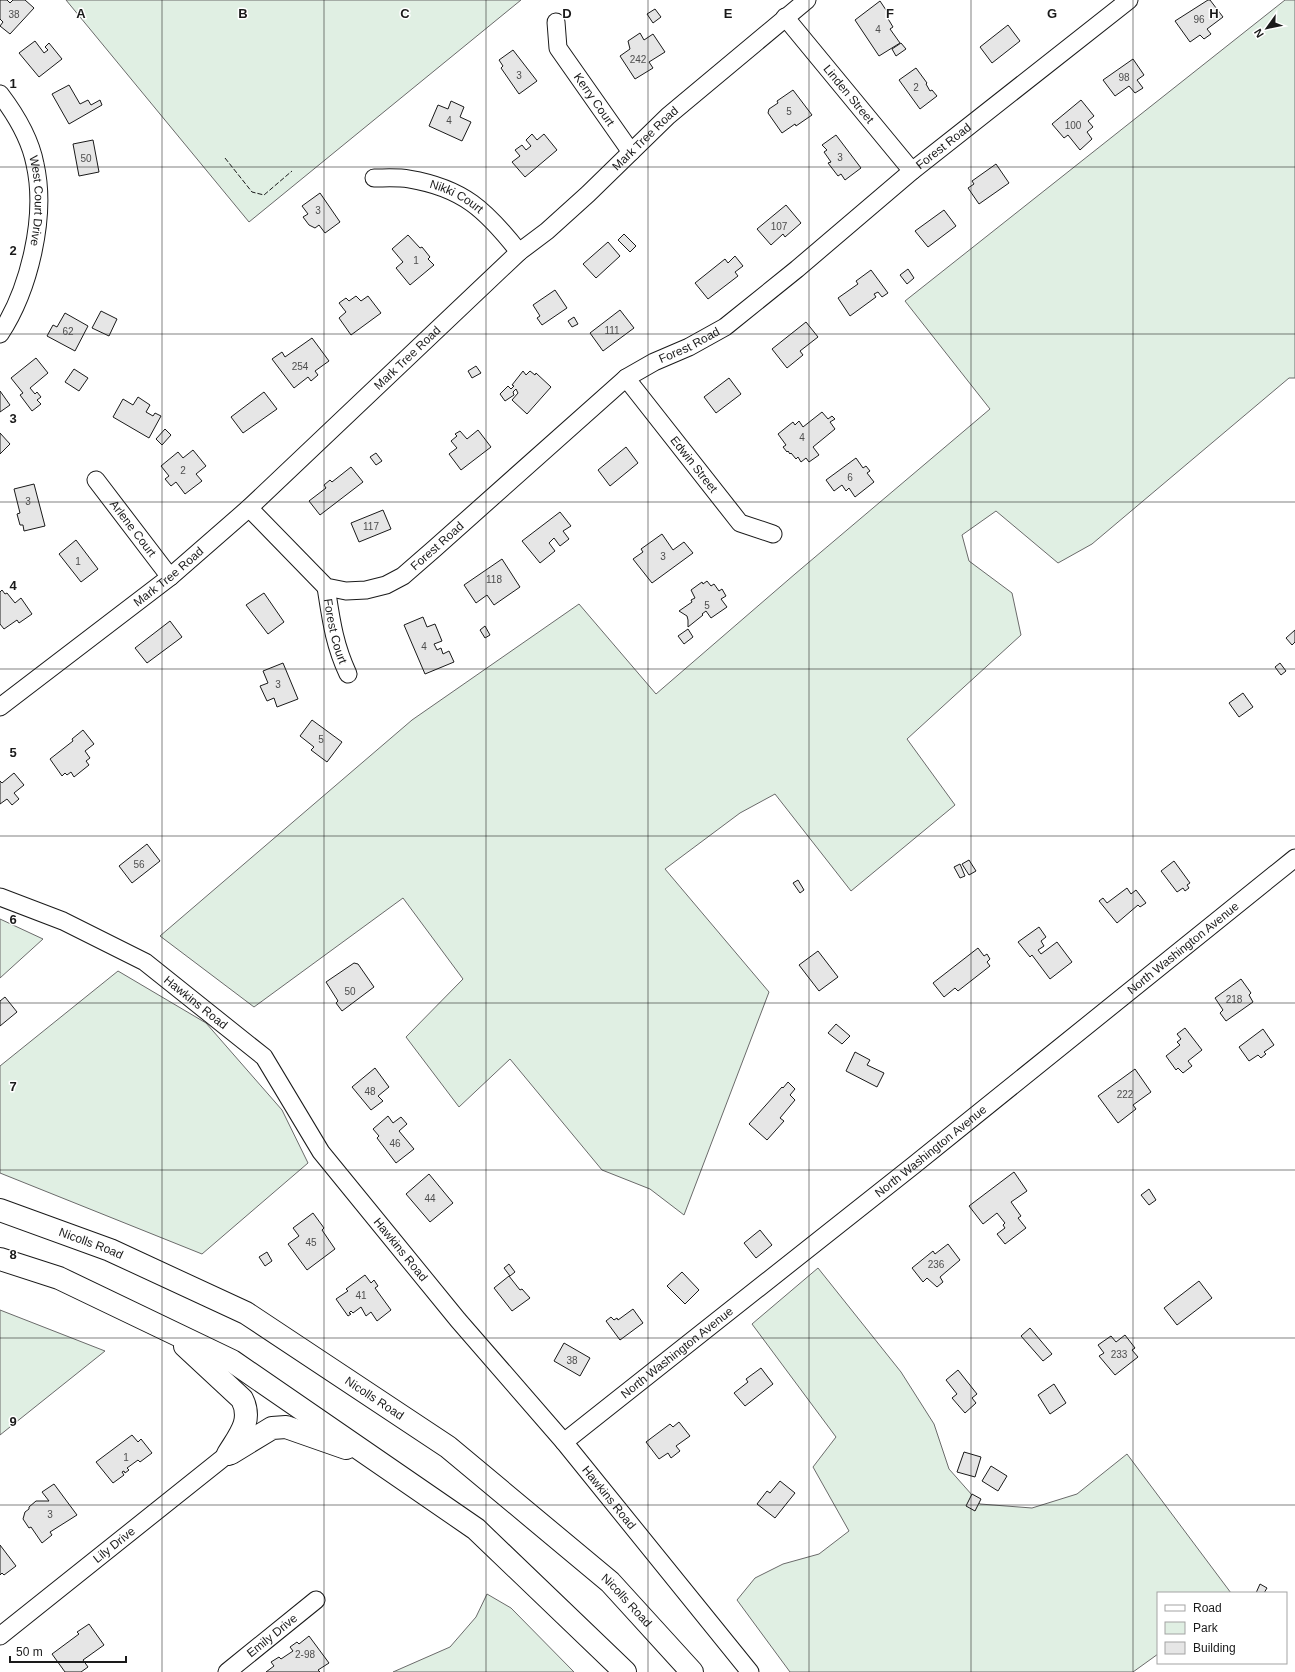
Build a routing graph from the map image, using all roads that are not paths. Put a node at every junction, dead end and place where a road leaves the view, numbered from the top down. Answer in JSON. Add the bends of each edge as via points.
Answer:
{"nodes":[{"id":1,"x":807,"y":0,"type":"edge"},
{"id":2,"x":1129,"y":0,"type":"edge"},
{"id":3,"x":785,"y":17,"type":"junction"},
{"id":4,"x":556,"y":22,"type":"dead end"},
{"id":5,"x":0,"y":94,"type":"edge"},
{"id":6,"x":630,"y":152,"type":"junction"},
{"id":7,"x":912,"y":172,"type":"junction"},
{"id":8,"x":374,"y":178,"type":"dead end"},
{"id":9,"x":518,"y":252,"type":"junction"},
{"id":10,"x":0,"y":334,"type":"edge"},
{"id":11,"x":626,"y":378,"type":"junction"},
{"id":12,"x":96,"y":480,"type":"dead end"},
{"id":13,"x":249,"y":508,"type":"junction"},
{"id":14,"x":773,"y":534,"type":"dead end"},
{"id":15,"x":170,"y":577,"type":"junction"},
{"id":16,"x":326,"y":587,"type":"junction"},
{"id":17,"x":348,"y":674,"type":"dead end"},
{"id":18,"x":0,"y":707,"type":"edge"},
{"id":19,"x":1295,"y":858,"type":"edge"},
{"id":20,"x":0,"y":897,"type":"edge"},
{"id":21,"x":0,"y":1210,"type":"edge"},
{"id":22,"x":0,"y":1259,"type":"edge"},
{"id":23,"x":168,"y":1330,"type":"junction"},
{"id":24,"x":564,"y":1442,"type":"junction"},
{"id":25,"x":228,"y":1454,"type":"junction"},
{"id":26,"x":370,"y":1456,"type":"junction"},
{"id":27,"x":316,"y":1600,"type":"dead end"},
{"id":28,"x":0,"y":1636,"type":"edge"},
{"id":29,"x":227,"y":1672,"type":"edge"},
{"id":30,"x":625,"y":1672,"type":"edge"},
{"id":31,"x":692,"y":1672,"type":"edge"},
{"id":32,"x":750,"y":1672,"type":"edge"}],
"edges":[{"from":1,"to":3,"type":"street","name":"Mark Tree Road"},
{"from":2,"to":7,"type":"street","name":"Forest Road"},
{"from":3,"to":6,"type":"street","name":"Mark Tree Road","via":[[668,116]]},
{"from":3,"to":7,"type":"street","name":"Linden Street"},
{"from":4,"to":6,"type":"street","name":"Kerry Court","via":[[558,48]]},
{"from":5,"to":10,"type":"street","name":"West Court Drive","via":[[20,124],[29,144],[35,164],[39,206],[27,276],[12,313]]},
{"from":6,"to":9,"type":"street","name":"Mark Tree Road","via":[[547,231]]},
{"from":7,"to":11,"type":"street","name":"Forest Road","via":[[725,327]]},
{"from":8,"to":9,"type":"street","name":"Nikki Court","via":[[407,178],[437,185],[456,193],[478,207],[499,227]]},
{"from":9,"to":13,"type":"street","name":"Mark Tree Road"},
{"from":11,"to":14,"type":"street","name":"Edwin Street","via":[[740,523]]},
{"from":11,"to":16,"type":"street","name":"Forest Road","via":[[402,576],[386,585],[366,590],[346,591]]},
{"from":12,"to":15,"type":"street","name":"Arlene Court"},
{"from":13,"to":15,"type":"street","name":"Mark Tree Road"},
{"from":13,"to":16,"type":"street"},
{"from":15,"to":18,"type":"street","name":"Mark Tree Road"},
{"from":16,"to":17,"type":"street","name":"Forest Court","via":[[334,637]]},
{"from":19,"to":24,"type":"street","name":"North Washington Avenue","via":[[914,1165]]},
{"from":20,"to":24,"type":"street","name":"Hawkins Road","via":[[63,921],[145,962],[264,1057],[321,1152],[458,1320]]},
{"from":21,"to":31,"type":"highway","name":"Nicolls Road","via":[[110,1250],[246,1312],[441,1443],[610,1582]]},
{"from":22,"to":23,"type":"highway","via":[[59,1278]]},
{"from":23,"to":25,"type":"highway","via":[[242,1400],[246,1408],[244,1427]]},
{"from":23,"to":26,"type":"highway","via":[[232,1361]]},
{"from":24,"to":32,"type":"street","name":"Hawkins Road"},
{"from":25,"to":26,"type":"highway","via":[[272,1428],[286,1427]]},
{"from":25,"to":28,"type":"street","name":"Lily Drive"},
{"from":26,"to":30,"type":"highway","via":[[476,1529]]},
{"from":27,"to":29,"type":"street","name":"Emily Drive"}]}
